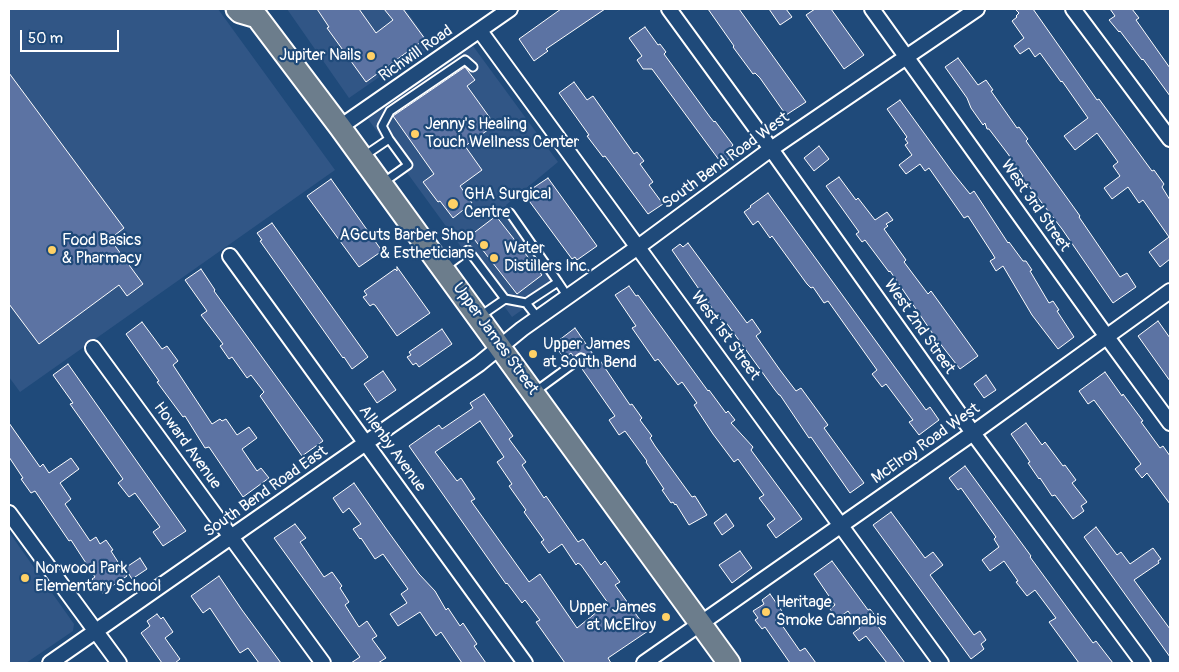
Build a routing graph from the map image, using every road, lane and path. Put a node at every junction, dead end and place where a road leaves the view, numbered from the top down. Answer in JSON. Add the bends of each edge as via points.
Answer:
{"nodes":[{"id":1,"x":238,"y":9,"type":"edge"},
{"id":2,"x":510,"y":9,"type":"edge"},
{"id":3,"x":669,"y":9,"type":"edge"},
{"id":4,"x":872,"y":9,"type":"edge"},
{"id":5,"x":976,"y":9,"type":"edge"},
{"id":6,"x":1073,"y":9,"type":"edge"},
{"id":7,"x":257,"y":13,"type":"edge"},
{"id":8,"x":480,"y":31,"type":"junction"},
{"id":9,"x":907,"y":56,"type":"junction"},
{"id":10,"x":472,"y":67,"type":"dead end"},
{"id":11,"x":340,"y":127,"type":"junction"},
{"id":12,"x":389,"y":139,"type":"junction"},
{"id":13,"x":1170,"y":139,"type":"edge"},
{"id":14,"x":771,"y":149,"type":"junction"},
{"id":15,"x":362,"y":157,"type":"junction"},
{"id":16,"x":382,"y":184,"type":"junction"},
{"id":17,"x":510,"y":212,"type":"dead end"},
{"id":18,"x":638,"y":247,"type":"junction"},
{"id":19,"x":230,"y":256,"type":"dead end"},
{"id":20,"x":444,"y":268,"type":"junction"},
{"id":21,"x":558,"y":282,"type":"junction"},
{"id":22,"x":1170,"y":291,"type":"edge"},
{"id":23,"x":568,"y":297,"type":"junction"},
{"id":24,"x":504,"y":299,"type":"junction"},
{"id":25,"x":526,"y":303,"type":"junction"},
{"id":26,"x":479,"y":317,"type":"junction"},
{"id":27,"x":538,"y":318,"type":"junction"},
{"id":28,"x":1106,"y":337,"type":"junction"},
{"id":29,"x":93,"y":348,"type":"dead end"},
{"id":30,"x":500,"y":348,"type":"junction"},
{"id":31,"x":581,"y":358,"type":"dead end"},
{"id":32,"x":533,"y":393,"type":"junction"},
{"id":33,"x":1170,"y":423,"type":"edge"},
{"id":34,"x":973,"y":433,"type":"junction"},
{"id":35,"x":366,"y":443,"type":"junction"},
{"id":36,"x":9,"y":512,"type":"edge"},
{"id":37,"x":841,"y":525,"type":"junction"},
{"id":38,"x":232,"y":537,"type":"junction"},
{"id":39,"x":701,"y":624,"type":"junction"},
{"id":40,"x":96,"y":630,"type":"junction"},
{"id":41,"x":50,"y":663,"type":"edge"},
{"id":42,"x":119,"y":663,"type":"edge"},
{"id":43,"x":323,"y":663,"type":"edge"},
{"id":44,"x":525,"y":663,"type":"edge"},
{"id":45,"x":644,"y":663,"type":"edge"},
{"id":46,"x":729,"y":663,"type":"edge"},
{"id":47,"x":941,"y":663,"type":"edge"},
{"id":48,"x":1143,"y":663,"type":"edge"}],
"edges":[{"from":1,"to":7,"type":"main road","name":"Upper James Street","via":[[240,12]]},
{"from":2,"to":8,"type":"street","name":"Richwill Road"},
{"from":3,"to":14,"type":"street","name":"West 2nd Street"},
{"from":4,"to":9,"type":"street","name":"West 3rd Street"},
{"from":5,"to":9,"type":"street","name":"South Bend Road West"},
{"from":6,"to":13,"type":"street"},
{"from":7,"to":11,"type":"main road","name":"Upper James Street"},
{"from":8,"to":11,"type":"street","name":"Richwill Road"},
{"from":8,"to":18,"type":"street","name":"West 1st Street"},
{"from":9,"to":14,"type":"street","name":"South Bend Road West"},
{"from":9,"to":28,"type":"street","name":"West 3rd Street"},
{"from":10,"to":12,"type":"lane","via":[[465,60],[390,111],[382,126]]},
{"from":11,"to":15,"type":"main road","name":"Upper James Street"},
{"from":12,"to":15,"type":"lane"},
{"from":12,"to":16,"type":"lane","via":[[408,165]]},
{"from":14,"to":18,"type":"street","name":"South Bend Road West"},
{"from":14,"to":34,"type":"street","name":"West 2nd Street"},
{"from":15,"to":16,"type":"main road","name":"Upper James Street"},
{"from":16,"to":20,"type":"main road","name":"Upper James Street"},
{"from":17,"to":21,"type":"lane"},
{"from":18,"to":23,"type":"street","name":"South Bend Road West"},
{"from":18,"to":37,"type":"street","name":"West 1st Street"},
{"from":19,"to":35,"type":"street","name":"Allenby Avenue"},
{"from":20,"to":24,"type":"lane","via":[[468,250]]},
{"from":20,"to":26,"type":"main road","name":"Upper James Street"},
{"from":21,"to":23,"type":"lane"},
{"from":21,"to":25,"type":"lane"},
{"from":22,"to":28,"type":"street","name":"McElroy Road West"},
{"from":23,"to":27,"type":"street","name":"South Bend Road West"},
{"from":24,"to":25,"type":"lane"},
{"from":24,"to":26,"type":"lane"},
{"from":25,"to":27,"type":"lane"},
{"from":26,"to":30,"type":"main road","name":"Upper James Street"},
{"from":27,"to":30,"type":"street","name":"South Bend Road West"},
{"from":28,"to":33,"type":"street","name":"West 3rd Street"},
{"from":28,"to":34,"type":"street","name":"McElroy Road West"},
{"from":29,"to":38,"type":"street","name":"Howard Avenue"},
{"from":30,"to":32,"type":"main road","name":"Upper James Street"},
{"from":30,"to":35,"type":"street","name":"South Bend Road East"},
{"from":31,"to":32,"type":"lane"},
{"from":32,"to":39,"type":"main road","name":"Upper James Street"},
{"from":34,"to":37,"type":"street","name":"McElroy Road West"},
{"from":34,"to":48,"type":"street","name":"West 2nd Street"},
{"from":35,"to":38,"type":"street","name":"South Bend Road East"},
{"from":35,"to":44,"type":"street","name":"Allenby Avenue"},
{"from":36,"to":40,"type":"street"},
{"from":37,"to":39,"type":"street","name":"McElroy Road West"},
{"from":37,"to":47,"type":"street","name":"West 1st Street"},
{"from":38,"to":40,"type":"street","name":"South Bend Road East"},
{"from":38,"to":43,"type":"street","name":"Howard Avenue"},
{"from":39,"to":45,"type":"street","name":"McElroy Road West"},
{"from":39,"to":46,"type":"main road","name":"Upper James Street"},
{"from":40,"to":41,"type":"street","name":"South Bend Road East"},
{"from":40,"to":42,"type":"street"}]}
